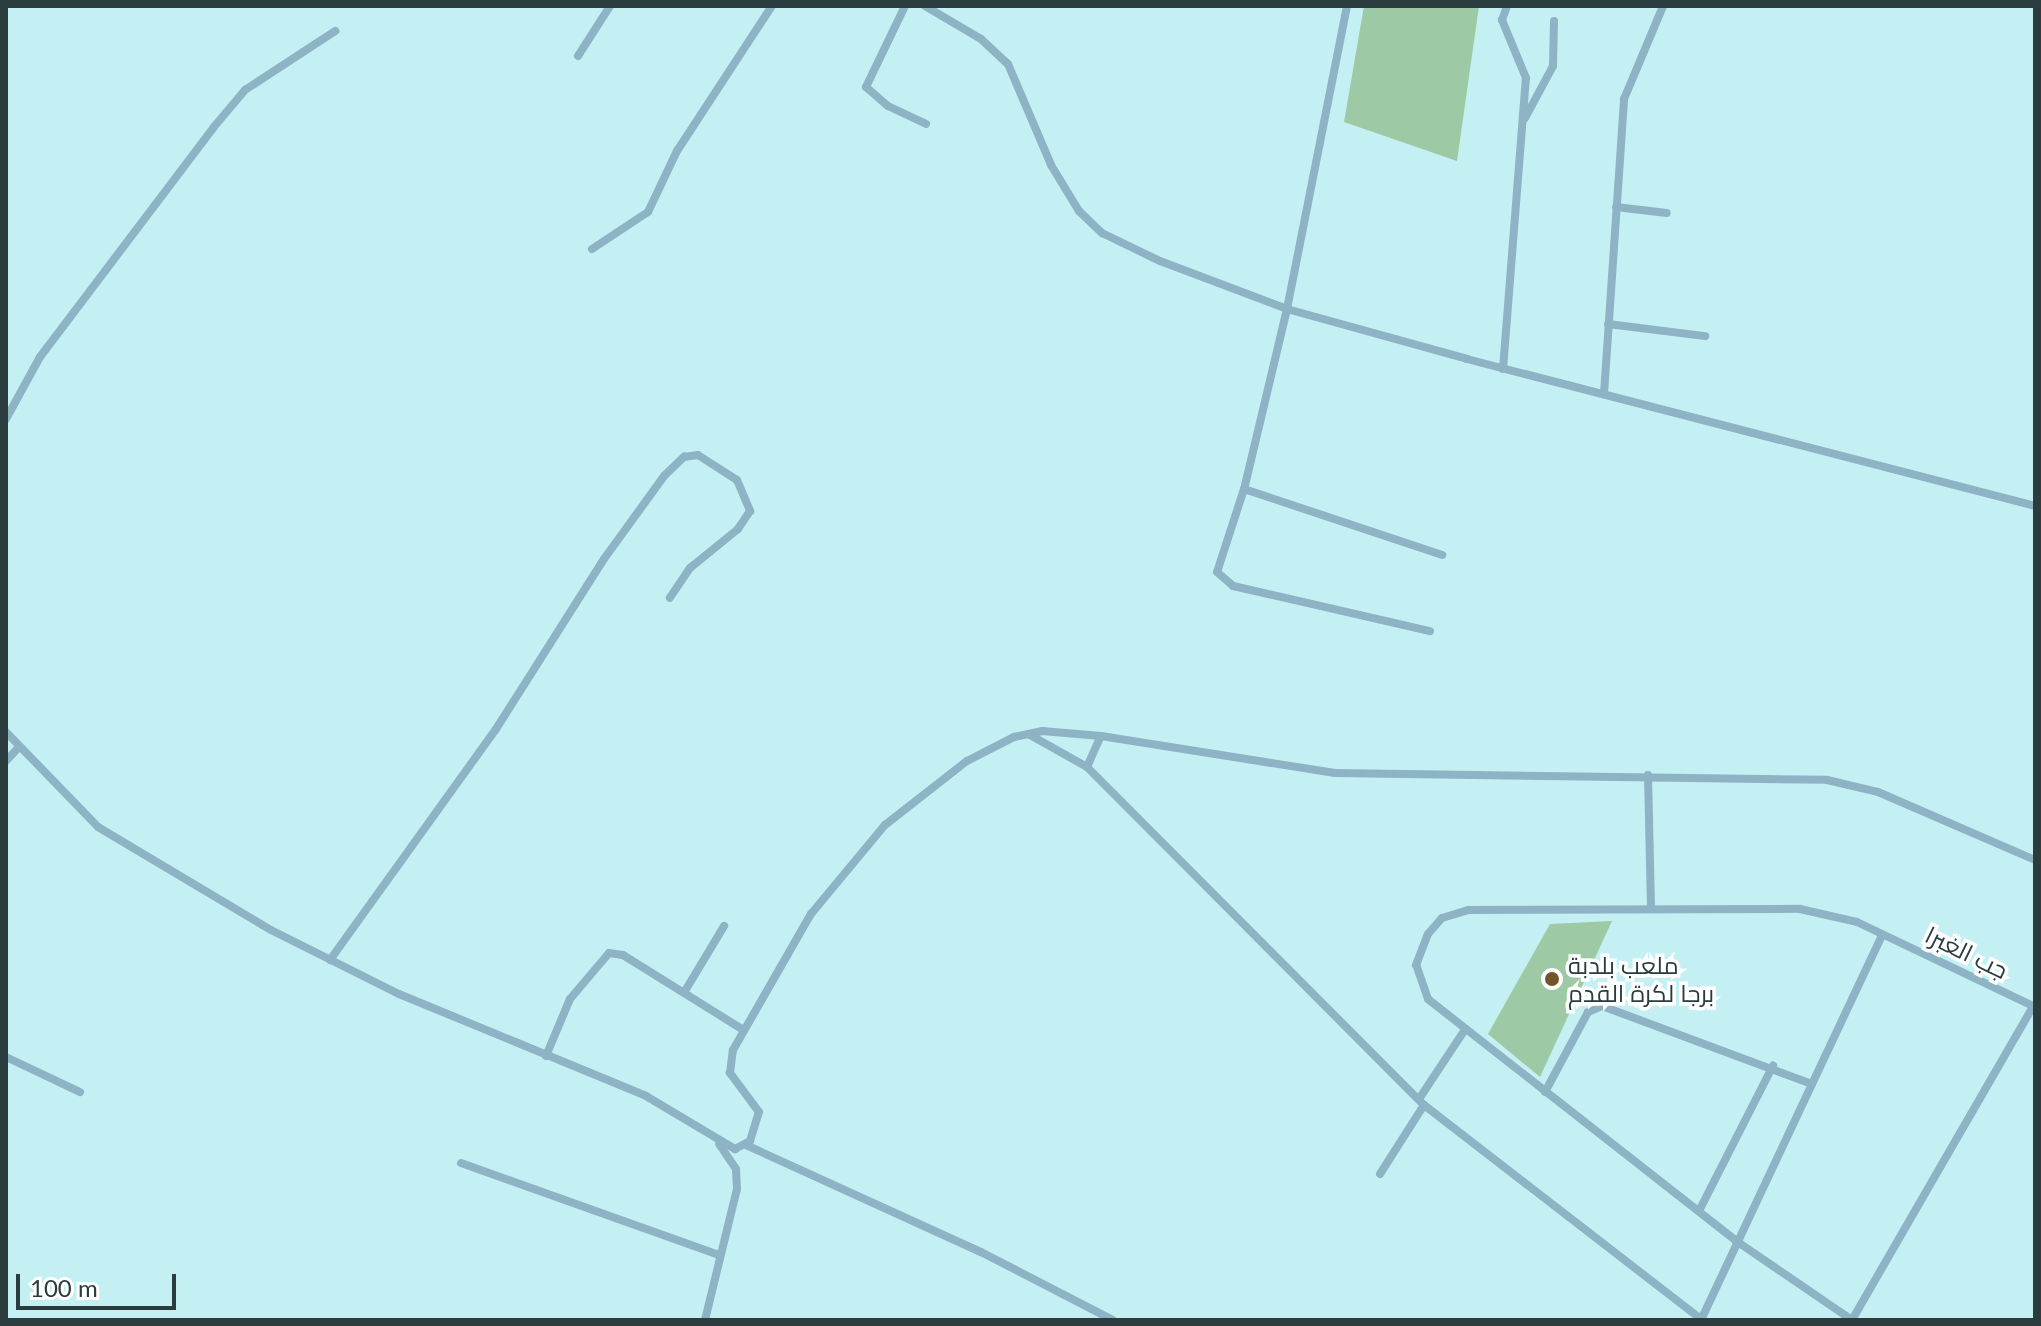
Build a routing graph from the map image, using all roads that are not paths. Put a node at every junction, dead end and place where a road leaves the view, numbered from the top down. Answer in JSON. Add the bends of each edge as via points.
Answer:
{"nodes":[{"id":1,"x":610,"y":6,"type":"edge"},
{"id":2,"x":772,"y":6,"type":"edge"},
{"id":3,"x":905,"y":6,"type":"edge"},
{"id":4,"x":925,"y":6,"type":"edge"},
{"id":5,"x":1347,"y":6,"type":"edge"},
{"id":6,"x":1507,"y":6,"type":"edge"},
{"id":7,"x":1663,"y":6,"type":"edge"},
{"id":8,"x":1554,"y":21,"type":"dead end"},
{"id":9,"x":335,"y":31,"type":"dead end"},
{"id":10,"x":578,"y":56,"type":"dead end"},
{"id":11,"x":926,"y":124,"type":"dead end"},
{"id":12,"x":1521,"y":126,"type":"junction"},
{"id":13,"x":1616,"y":207,"type":"junction"},
{"id":14,"x":1667,"y":213,"type":"dead end"},
{"id":15,"x":592,"y":249,"type":"dead end"},
{"id":16,"x":1287,"y":309,"type":"junction"},
{"id":17,"x":1608,"y":324,"type":"junction"},
{"id":18,"x":1705,"y":336,"type":"dead end"},
{"id":19,"x":1503,"y":369,"type":"junction"},
{"id":20,"x":1604,"y":394,"type":"junction"},
{"id":21,"x":6,"y":419,"type":"edge"},
{"id":22,"x":1244,"y":489,"type":"junction"},
{"id":23,"x":2035,"y":506,"type":"edge"},
{"id":24,"x":1442,"y":555,"type":"dead end"},
{"id":25,"x":670,"y":598,"type":"dead end"},
{"id":26,"x":1430,"y":631,"type":"dead end"},
{"id":27,"x":6,"y":732,"type":"edge"},
{"id":28,"x":1030,"y":735,"type":"junction"},
{"id":29,"x":1101,"y":736,"type":"junction"},
{"id":30,"x":18,"y":748,"type":"junction"},
{"id":31,"x":6,"y":761,"type":"edge"},
{"id":32,"x":1087,"y":767,"type":"junction"},
{"id":33,"x":1648,"y":775,"type":"junction"},
{"id":34,"x":2035,"y":860,"type":"edge"},
{"id":35,"x":1651,"y":907,"type":"junction"},
{"id":36,"x":724,"y":926,"type":"dead end"},
{"id":37,"x":1882,"y":935,"type":"junction"},
{"id":38,"x":330,"y":960,"type":"junction"},
{"id":39,"x":685,"y":991,"type":"junction"},
{"id":40,"x":2034,"y":1007,"type":"edge"},
{"id":41,"x":742,"y":1029,"type":"junction"},
{"id":42,"x":1464,"y":1031,"type":"junction"},
{"id":43,"x":546,"y":1056,"type":"junction"},
{"id":44,"x":6,"y":1057,"type":"edge"},
{"id":45,"x":1773,"y":1066,"type":"junction"},
{"id":46,"x":1812,"y":1084,"type":"junction"},
{"id":47,"x":80,"y":1092,"type":"dead end"},
{"id":48,"x":1545,"y":1092,"type":"junction"},
{"id":49,"x":1422,"y":1102,"type":"junction"},
{"id":50,"x":719,"y":1144,"type":"junction"},
{"id":51,"x":746,"y":1145,"type":"junction"},
{"id":52,"x":461,"y":1163,"type":"dead end"},
{"id":53,"x":1380,"y":1174,"type":"dead end"},
{"id":54,"x":1700,"y":1209,"type":"junction"},
{"id":55,"x":1739,"y":1243,"type":"junction"},
{"id":56,"x":719,"y":1255,"type":"junction"},
{"id":57,"x":705,"y":1320,"type":"edge"},
{"id":58,"x":1113,"y":1320,"type":"edge"},
{"id":59,"x":1702,"y":1320,"type":"edge"},
{"id":60,"x":1852,"y":1320,"type":"edge"}],
"edges":[{"from":1,"to":10,"type":"street"},
{"from":2,"to":15,"type":"street","via":[[677,151],[648,212]]},
{"from":3,"to":11,"type":"street","via":[[866,87],[888,106]]},
{"from":4,"to":16,"type":"street","via":[[1003,57],[1051,165],[1096,228],[1160,261]]},
{"from":5,"to":16,"type":"street"},
{"from":6,"to":12,"type":"street","via":[[1502,20],[1526,71]]},
{"from":7,"to":13,"type":"street","via":[[1624,99]]},
{"from":8,"to":12,"type":"street","via":[[1553,66]]},
{"from":9,"to":21,"type":"street","via":[[245,90],[49,344]]},
{"from":12,"to":19,"type":"street"},
{"from":13,"to":14,"type":"street"},
{"from":13,"to":17,"type":"street"},
{"from":16,"to":19,"type":"street"},
{"from":16,"to":22,"type":"street"},
{"from":17,"to":18,"type":"street"},
{"from":17,"to":20,"type":"street"},
{"from":19,"to":20,"type":"street"},
{"from":20,"to":23,"type":"street"},
{"from":22,"to":24,"type":"street"},
{"from":22,"to":26,"type":"street","via":[[1217,565],[1223,582]]},
{"from":25,"to":38,"type":"street","via":[[690,568],[738,529],[750,511],[737,480],[698,455],[684,457],[664,476],[604,559],[496,729]]},
{"from":27,"to":30,"type":"street"},
{"from":28,"to":29,"type":"street"},
{"from":28,"to":32,"type":"street"},
{"from":28,"to":41,"type":"street","via":[[985,749],[885,825],[811,914]]},
{"from":29,"to":32,"type":"street"},
{"from":29,"to":33,"type":"street","via":[[1335,773]]},
{"from":30,"to":31,"type":"street"},
{"from":30,"to":38,"type":"street","via":[[98,827]]},
{"from":32,"to":49,"type":"street"},
{"from":33,"to":34,"type":"street","via":[[1852,784]]},
{"from":33,"to":35,"type":"street"},
{"from":35,"to":37,"type":"street","name":"جب الغبرا","via":[[1800,909],[1857,922]]},
{"from":35,"to":42,"type":"street","name":"جب الغبرا","via":[[1482,909],[1442,918],[1420,947],[1416,978],[1428,999]]},
{"from":36,"to":39,"type":"street"},
{"from":37,"to":40,"type":"street","name":"جب الغبرا"},
{"from":37,"to":46,"type":"street"},
{"from":38,"to":43,"type":"street"},
{"from":39,"to":41,"type":"street"},
{"from":39,"to":43,"type":"street","via":[[623,955],[609,953],[570,999]]},
{"from":40,"to":60,"type":"street"},
{"from":41,"to":51,"type":"street","via":[[730,1069],[758,1106],[758,1123]]},
{"from":42,"to":48,"type":"street","name":"جب الغبرا"},
{"from":42,"to":49,"type":"street"},
{"from":43,"to":50,"type":"street","via":[[646,1096]]},
{"from":44,"to":47,"type":"street"},
{"from":45,"to":46,"type":"street"},
{"from":45,"to":48,"type":"street","via":[[1599,1006],[1588,1012]]},
{"from":45,"to":54,"type":"street"},
{"from":46,"to":55,"type":"street"},
{"from":48,"to":54,"type":"street","name":"جب الغبرا"},
{"from":49,"to":53,"type":"street"},
{"from":49,"to":59,"type":"street"},
{"from":50,"to":51,"type":"street","via":[[735,1149]]},
{"from":50,"to":56,"type":"street","via":[[734,1164],[737,1179]]},
{"from":51,"to":58,"type":"street","via":[[981,1252]]},
{"from":52,"to":56,"type":"street"},
{"from":54,"to":55,"type":"street","name":"جب الغبرا"},
{"from":55,"to":59,"type":"street"},
{"from":55,"to":60,"type":"street","name":"جب الغبرا"},
{"from":56,"to":57,"type":"street"}]}
